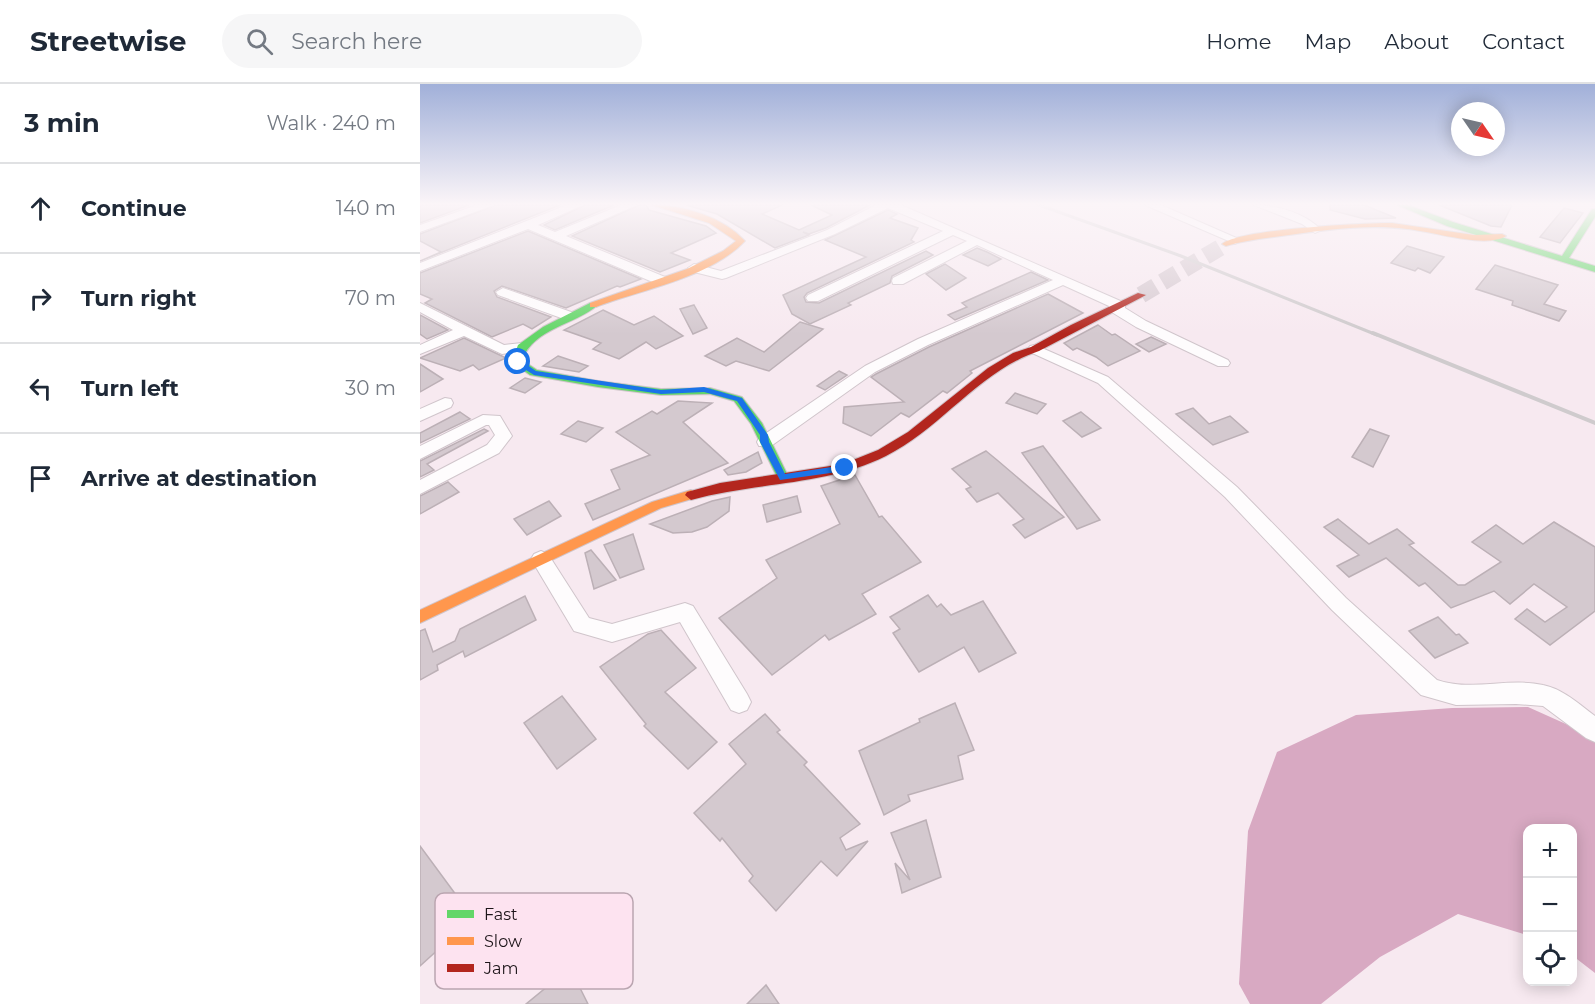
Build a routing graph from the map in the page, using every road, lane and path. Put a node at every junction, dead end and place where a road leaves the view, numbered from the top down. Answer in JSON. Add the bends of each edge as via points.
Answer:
{"nodes":[{"id":1,"x":472,"y":248,"type":"edge"},
{"id":2,"x":584,"y":248,"type":"edge"},
{"id":3,"x":733,"y":248,"type":"edge"},
{"id":4,"x":791,"y":248,"type":"edge"},
{"id":5,"x":917,"y":248,"type":"edge"},
{"id":6,"x":963,"y":248,"type":"edge"},
{"id":7,"x":992,"y":248,"type":"edge"},
{"id":8,"x":1533,"y":248,"type":"edge"},
{"id":9,"x":1572,"y":248,"type":"edge"},
{"id":10,"x":1566,"y":258,"type":"junction"},
{"id":11,"x":1595,"y":265,"type":"edge"},
{"id":12,"x":420,"y":267,"type":"edge"},
{"id":13,"x":694,"y":268,"type":"junction"},
{"id":14,"x":1595,"y":269,"type":"edge"},
{"id":15,"x":660,"y":280,"type":"junction"},
{"id":16,"x":1064,"y":280,"type":"junction"},
{"id":17,"x":898,"y":281,"type":"dead end"},
{"id":18,"x":503,"y":292,"type":"dead end"},
{"id":19,"x":1141,"y":296,"type":"tunnel mouth"},
{"id":20,"x":813,"y":298,"type":"dead end"},
{"id":21,"x":420,"y":307,"type":"edge"},
{"id":22,"x":1118,"y":307,"type":"junction"},
{"id":23,"x":569,"y":316,"type":"junction"},
{"id":24,"x":465,"y":330,"type":"junction"},
{"id":25,"x":522,"y":347,"type":"junction"},
{"id":26,"x":1035,"y":349,"type":"junction"},
{"id":27,"x":420,"y":350,"type":"edge"},
{"id":28,"x":1223,"y":363,"type":"dead end"},
{"id":29,"x":445,"y":404,"type":"dead end"},
{"id":30,"x":420,"y":416,"type":"edge"},
{"id":31,"x":765,"y":442,"type":"junction"},
{"id":32,"x":420,"y":453,"type":"edge"},
{"id":33,"x":783,"y":477,"type":"junction"},
{"id":34,"x":420,"y":488,"type":"edge"},
{"id":35,"x":542,"y":559,"type":"junction"},
{"id":36,"x":420,"y":616,"type":"edge"},
{"id":37,"x":739,"y":702,"type":"dead end"},
{"id":38,"x":1595,"y":730,"type":"edge"}],
"edges":[{"from":1,"to":12,"type":"street"},
{"from":2,"to":15,"type":"street"},
{"from":3,"to":13,"type":"street"},
{"from":4,"to":13,"type":"street","via":[[722,275]]},
{"from":5,"to":20,"type":"street"},
{"from":6,"to":17,"type":"street"},
{"from":7,"to":16,"type":"street"},
{"from":8,"to":10,"type":"street"},
{"from":9,"to":10,"type":"street"},
{"from":10,"to":11,"type":"street"},
{"from":10,"to":14,"type":"street"},
{"from":13,"to":15,"type":"street"},
{"from":15,"to":23,"type":"street"},
{"from":16,"to":22,"type":"street"},
{"from":16,"to":31,"type":"street","via":[[870,369]]},
{"from":18,"to":23,"type":"street"},
{"from":19,"to":22,"type":"street"},
{"from":21,"to":24,"type":"street"},
{"from":22,"to":26,"type":"street"},
{"from":22,"to":28,"type":"street","via":[[1142,324]]},
{"from":23,"to":25,"type":"street"},
{"from":24,"to":25,"type":"street","via":[[502,350]]},
{"from":24,"to":27,"type":"street"},
{"from":25,"to":31,"type":"street","via":[[518,362],[534,373],[661,392],[704,390],[739,399]]},
{"from":26,"to":33,"type":"street","via":[[992,370],[912,435],[882,453],[845,468]]},
{"from":26,"to":38,"type":"street","via":[[1103,380],[1231,492],[1339,604],[1429,688],[1445,695],[1546,696]]},
{"from":29,"to":30,"type":"street"},
{"from":31,"to":33,"type":"street"},
{"from":32,"to":34,"type":"street","via":[[483,420],[494,420],[504,436],[493,449]]},
{"from":33,"to":35,"type":"street","via":[[720,487],[657,505]]},
{"from":35,"to":36,"type":"street"},
{"from":35,"to":37,"type":"street","via":[[582,625],[612,633],[685,612]]}]}
